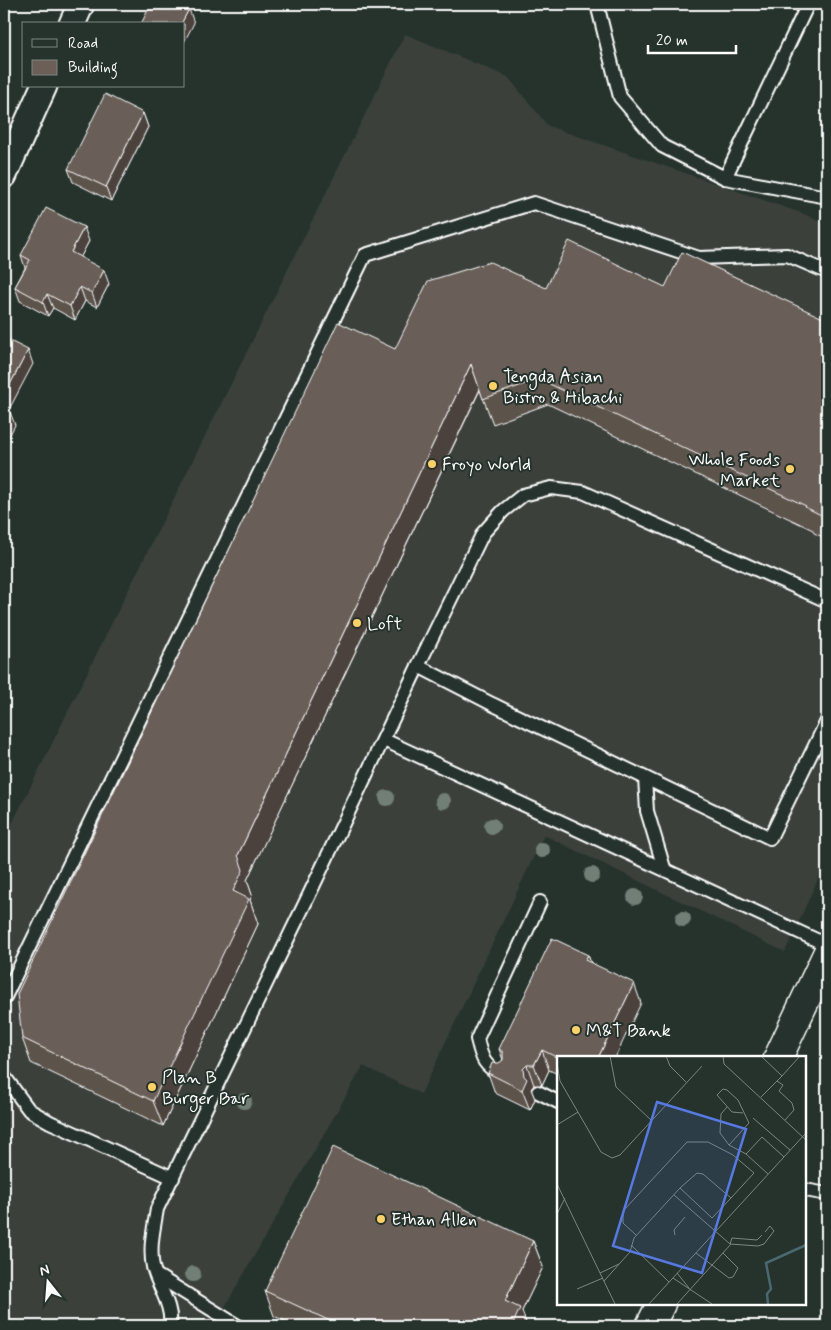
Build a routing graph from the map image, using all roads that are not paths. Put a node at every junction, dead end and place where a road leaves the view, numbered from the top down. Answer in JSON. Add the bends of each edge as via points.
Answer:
{"nodes":[{"id":1,"x":81,"y":4,"type":"edge"},
{"id":2,"x":597,"y":4,"type":"edge"},
{"id":3,"x":808,"y":4,"type":"edge"},
{"id":4,"x":73,"y":22,"type":"edge"},
{"id":5,"x":43,"y":88,"type":"edge"},
{"id":6,"x":5,"y":171,"type":"edge"},
{"id":7,"x":725,"y":178,"type":"junction"},
{"id":8,"x":827,"y":197,"type":"edge"},
{"id":9,"x":827,"y":272,"type":"edge"},
{"id":10,"x":827,"y":600,"type":"edge"},
{"id":11,"x":418,"y":666,"type":"junction"},
{"id":12,"x":827,"y":721,"type":"edge"},
{"id":13,"x":384,"y":740,"type":"junction"},
{"id":14,"x":645,"y":778,"type":"junction"},
{"id":15,"x":664,"y":868,"type":"junction"},
{"id":16,"x":540,"y":902,"type":"dead end"},
{"id":17,"x":827,"y":945,"type":"edge"},
{"id":18,"x":827,"y":954,"type":"edge"},
{"id":19,"x":4,"y":999,"type":"edge"},
{"id":20,"x":779,"y":1056,"type":"edge"},
{"id":21,"x":4,"y":1076,"type":"edge"},
{"id":22,"x":503,"y":1076,"type":"edge"},
{"id":23,"x":538,"y":1092,"type":"dead end"},
{"id":24,"x":557,"y":1102,"type":"edge"},
{"id":25,"x":173,"y":1178,"type":"junction"},
{"id":26,"x":806,"y":1190,"type":"edge"},
{"id":27,"x":827,"y":1194,"type":"edge"},
{"id":28,"x":156,"y":1275,"type":"junction"},
{"id":29,"x":660,"y":1305,"type":"edge"},
{"id":30,"x":170,"y":1326,"type":"edge"},
{"id":31,"x":238,"y":1326,"type":"edge"},
{"id":32,"x":650,"y":1326,"type":"edge"}],
"edges":[{"from":1,"to":4,"type":"street"},
{"from":2,"to":7,"type":"lane","via":[[620,97],[662,146]]},
{"from":3,"to":7,"type":"lane"},
{"from":5,"to":6,"type":"street"},
{"from":7,"to":8,"type":"lane"},
{"from":9,"to":19,"type":"lane","via":[[787,255],[699,258],[534,203],[364,255]]},
{"from":10,"to":11,"type":"lane","via":[[583,492],[551,488],[523,496],[503,511],[483,533]]},
{"from":11,"to":13,"type":"lane"},
{"from":11,"to":14,"type":"lane"},
{"from":12,"to":14,"type":"lane","via":[[770,838]]},
{"from":13,"to":15,"type":"lane"},
{"from":13,"to":25,"type":"lane"},
{"from":14,"to":15,"type":"lane","via":[[647,811]]},
{"from":15,"to":17,"type":"lane"},
{"from":16,"to":22,"type":"lane","via":[[477,1039],[489,1069]]},
{"from":18,"to":20,"type":"main road"},
{"from":21,"to":25,"type":"lane","via":[[29,1110]]},
{"from":23,"to":24,"type":"lane"},
{"from":25,"to":28,"type":"lane","via":[[157,1209],[151,1253]]},
{"from":26,"to":27,"type":"lane"},
{"from":28,"to":30,"type":"lane","via":[[171,1316]]},
{"from":28,"to":31,"type":"lane"},
{"from":29,"to":32,"type":"main road"}]}
